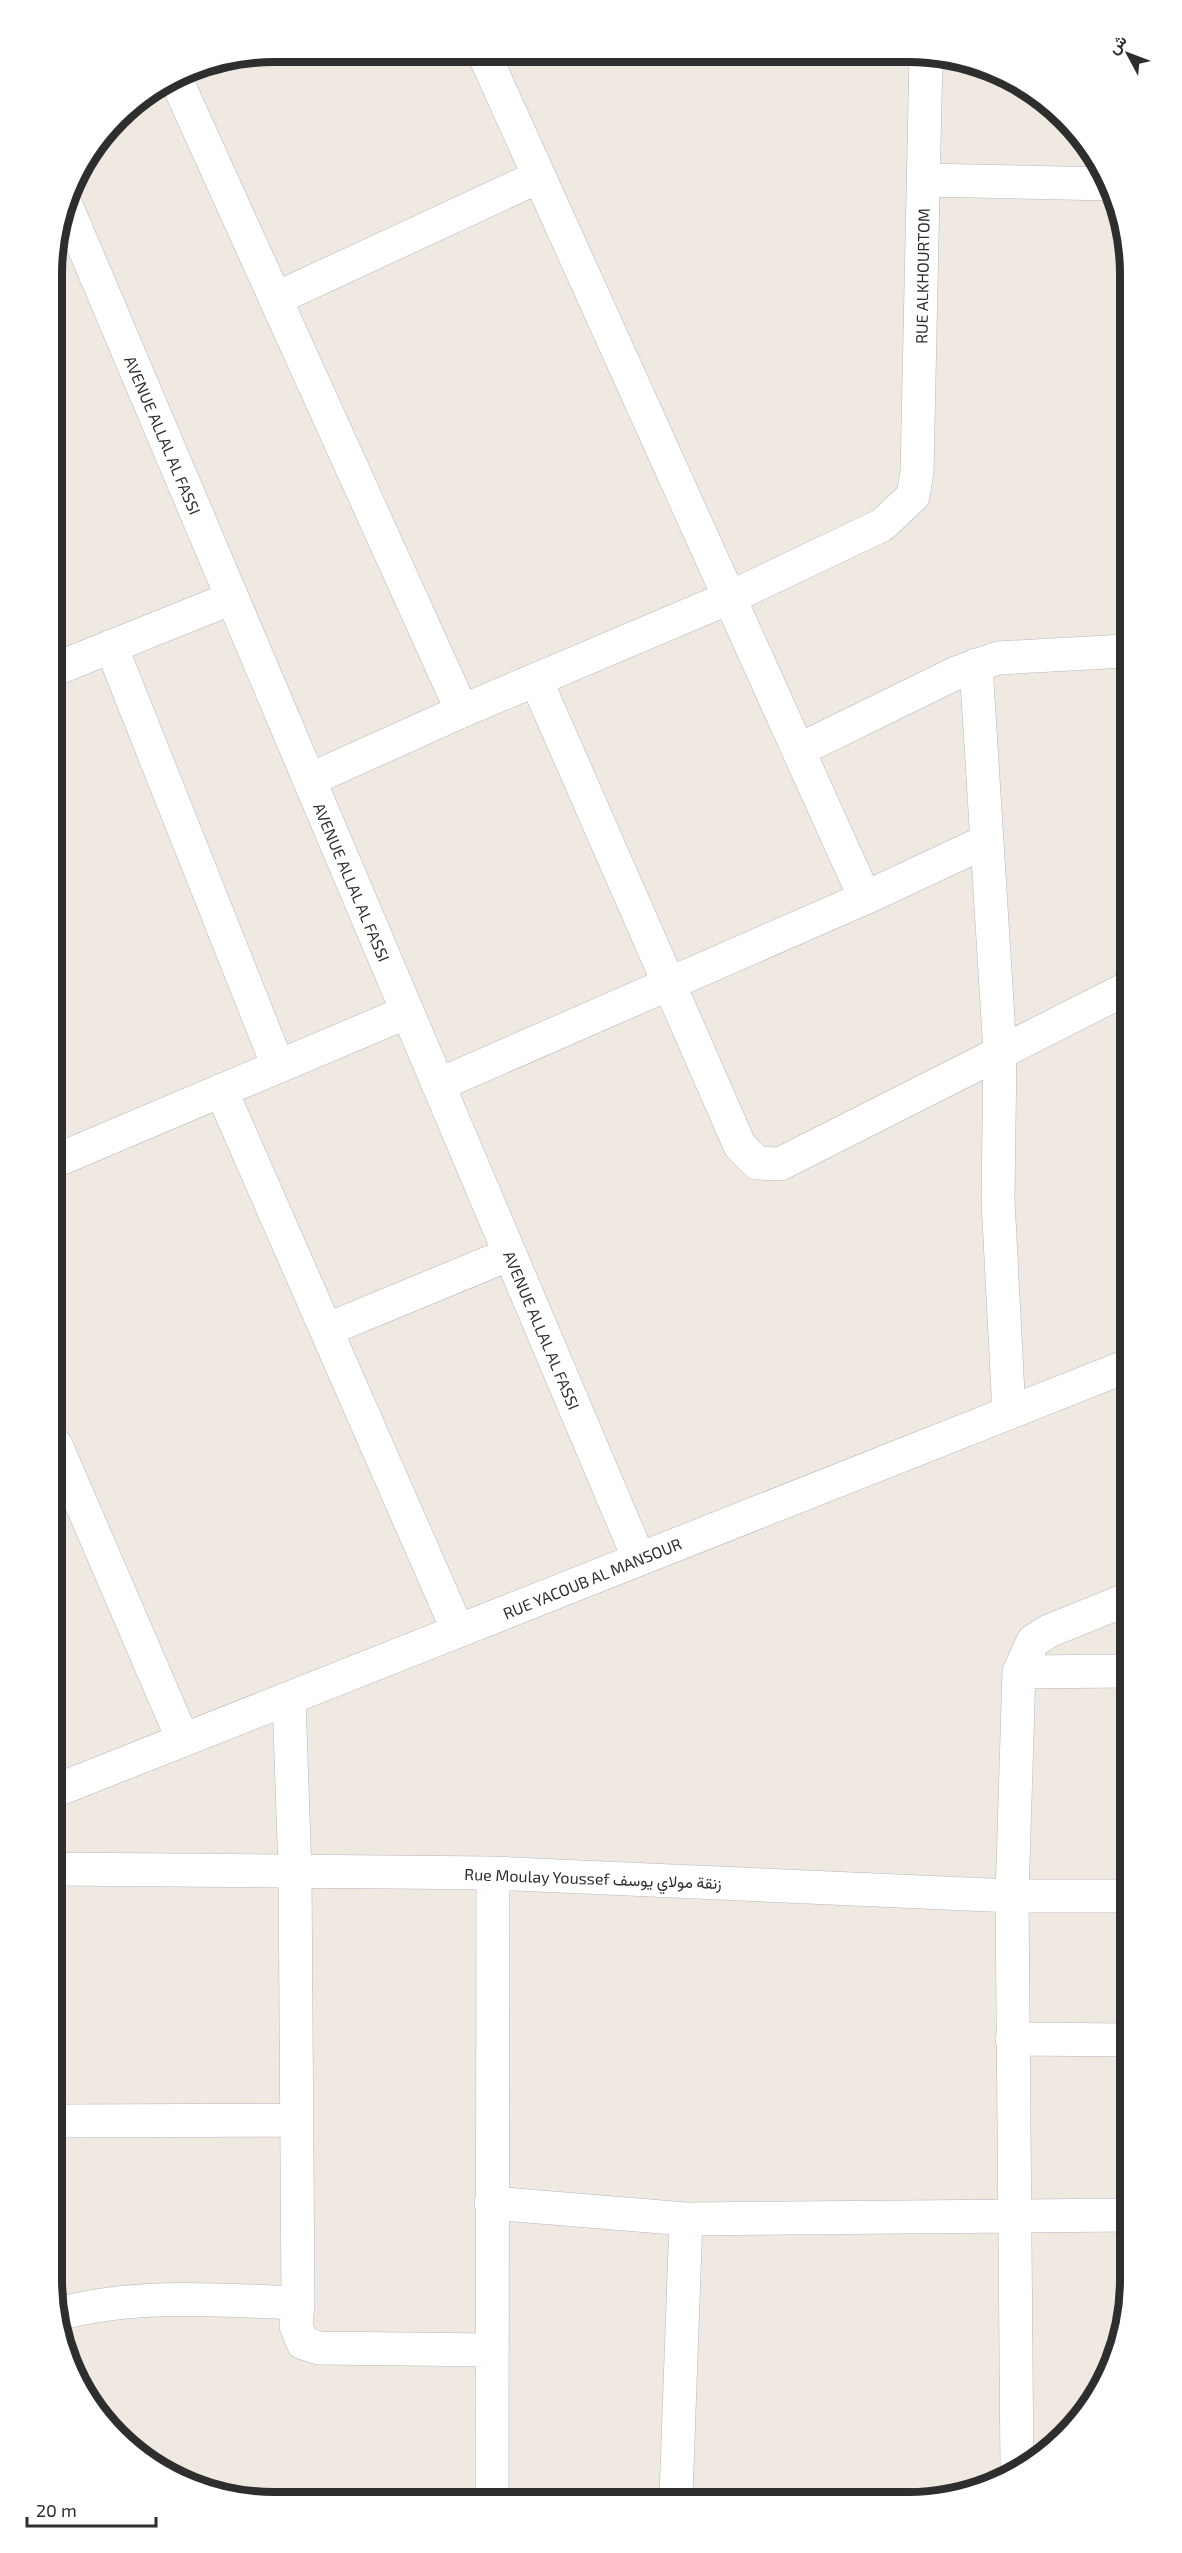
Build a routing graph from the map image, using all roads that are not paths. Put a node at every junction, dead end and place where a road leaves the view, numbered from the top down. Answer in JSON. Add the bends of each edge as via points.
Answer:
{"nodes":[{"id":1,"x":487,"y":62,"type":"edge"},
{"id":2,"x":926,"y":62,"type":"edge"},
{"id":3,"x":179,"y":83,"type":"edge"},
{"id":4,"x":538,"y":177,"type":"junction"},
{"id":5,"x":925,"y":180,"type":"junction"},
{"id":6,"x":1101,"y":184,"type":"edge"},
{"id":7,"x":70,"y":215,"type":"edge"},
{"id":8,"x":275,"y":299,"type":"junction"},
{"id":9,"x":731,"y":597,"type":"junction"},
{"id":10,"x":232,"y":598,"type":"junction"},
{"id":11,"x":111,"y":646,"type":"junction"},
{"id":12,"x":1120,"y":651,"type":"edge"},
{"id":13,"x":976,"y":665,"type":"junction"},
{"id":14,"x":62,"y":666,"type":"edge"},
{"id":15,"x":536,"y":680,"type":"junction"},
{"id":16,"x":462,"y":711,"type":"junction"},
{"id":17,"x":799,"y":750,"type":"junction"},
{"id":18,"x":309,"y":780,"type":"junction"},
{"id":19,"x":987,"y":841,"type":"junction"},
{"id":20,"x":865,"y":898,"type":"junction"},
{"id":21,"x":669,"y":982,"type":"junction"},
{"id":22,"x":1120,"y":992,"type":"edge"},
{"id":23,"x":407,"y":1012,"type":"junction"},
{"id":24,"x":1000,"y":1052,"type":"junction"},
{"id":25,"x":278,"y":1066,"type":"junction"},
{"id":26,"x":438,"y":1085,"type":"junction"},
{"id":27,"x":220,"y":1090,"type":"junction"},
{"id":28,"x":62,"y":1158,"type":"edge"},
{"id":29,"x":510,"y":1254,"type":"junction"},
{"id":30,"x":326,"y":1330,"type":"junction"},
{"id":31,"x":1120,"y":1369,"type":"edge"},
{"id":32,"x":1009,"y":1413,"type":"junction"},
{"id":33,"x":62,"y":1459,"type":"edge"},
{"id":34,"x":639,"y":1559,"type":"junction"},
{"id":35,"x":1120,"y":1602,"type":"edge"},
{"id":36,"x":458,"y":1631,"type":"junction"},
{"id":37,"x":1019,"y":1671,"type":"junction"},
{"id":38,"x":1120,"y":1671,"type":"edge"},
{"id":39,"x":289,"y":1698,"type":"junction"},
{"id":40,"x":183,"y":1740,"type":"junction"},
{"id":41,"x":62,"y":1788,"type":"edge"},
{"id":42,"x":62,"y":1869,"type":"edge"},
{"id":43,"x":295,"y":1872,"type":"junction"},
{"id":44,"x":493,"y":1873,"type":"junction"},
{"id":45,"x":1012,"y":1896,"type":"junction"},
{"id":46,"x":1120,"y":1896,"type":"edge"},
{"id":47,"x":1012,"y":2039,"type":"junction"},
{"id":48,"x":1120,"y":2040,"type":"edge"},
{"id":49,"x":297,"y":2120,"type":"junction"},
{"id":50,"x":62,"y":2121,"type":"edge"},
{"id":51,"x":491,"y":2203,"type":"junction"},
{"id":52,"x":1120,"y":2215,"type":"edge"},
{"id":53,"x":1016,"y":2217,"type":"junction"},
{"id":54,"x":686,"y":2219,"type":"junction"},
{"id":55,"x":298,"y":2303,"type":"junction"},
{"id":56,"x":64,"y":2313,"type":"edge"},
{"id":57,"x":491,"y":2350,"type":"junction"},
{"id":58,"x":1017,"y":2462,"type":"edge"},
{"id":59,"x":492,"y":2492,"type":"edge"},
{"id":60,"x":676,"y":2492,"type":"edge"}],
"edges":[{"from":1,"to":4,"type":"street"},
{"from":2,"to":5,"type":"street","name":"RUE ALKHOURTOM"},
{"from":3,"to":8,"type":"street"},
{"from":4,"to":8,"type":"street"},
{"from":4,"to":9,"type":"street"},
{"from":5,"to":6,"type":"street"},
{"from":5,"to":9,"type":"street","name":"RUE ALKHOURTOM","via":[[917,472],[913,496],[882,525]]},
{"from":7,"to":10,"type":"street","name":"AVENUE ALLAL AL FASSI"},
{"from":8,"to":16,"type":"street"},
{"from":9,"to":15,"type":"street"},
{"from":9,"to":17,"type":"street"},
{"from":10,"to":11,"type":"street"},
{"from":10,"to":18,"type":"street","name":"AVENUE ALLAL AL FASSI"},
{"from":11,"to":14,"type":"street"},
{"from":11,"to":25,"type":"street"},
{"from":12,"to":13,"type":"street","via":[[998,658]]},
{"from":13,"to":17,"type":"street"},
{"from":13,"to":19,"type":"street"},
{"from":15,"to":16,"type":"street"},
{"from":15,"to":21,"type":"street"},
{"from":16,"to":18,"type":"street"},
{"from":17,"to":20,"type":"street"},
{"from":18,"to":23,"type":"street","name":"AVENUE ALLAL AL FASSI"},
{"from":19,"to":20,"type":"street"},
{"from":19,"to":24,"type":"street"},
{"from":20,"to":21,"type":"street"},
{"from":21,"to":24,"type":"street","via":[[740,1146],[757,1163],[780,1164]]},
{"from":21,"to":26,"type":"street"},
{"from":22,"to":24,"type":"street"},
{"from":23,"to":25,"type":"street"},
{"from":23,"to":26,"type":"street","name":"AVENUE ALLAL AL FASSI"},
{"from":24,"to":32,"type":"street","via":[[998,1200]]},
{"from":25,"to":27,"type":"street"},
{"from":26,"to":29,"type":"street","name":"AVENUE ALLAL AL FASSI"},
{"from":27,"to":28,"type":"street"},
{"from":27,"to":30,"type":"street"},
{"from":29,"to":30,"type":"street"},
{"from":29,"to":34,"type":"street","name":"AVENUE ALLAL AL FASSI"},
{"from":30,"to":36,"type":"street"},
{"from":31,"to":32,"type":"street","name":"RUE YACOUB AL MANSOUR"},
{"from":32,"to":34,"type":"street","name":"RUE YACOUB AL MANSOUR"},
{"from":33,"to":40,"type":"street"},
{"from":34,"to":36,"type":"street","name":"RUE YACOUB AL MANSOUR"},
{"from":35,"to":37,"type":"street","via":[[1033,1641]]},
{"from":36,"to":39,"type":"street","name":"RUE YACOUB AL MANSOUR"},
{"from":37,"to":38,"type":"street"},
{"from":37,"to":45,"type":"street"},
{"from":39,"to":40,"type":"street","name":"RUE YACOUB AL MANSOUR"},
{"from":39,"to":43,"type":"street"},
{"from":40,"to":41,"type":"street","name":"RUE YACOUB AL MANSOUR"},
{"from":42,"to":43,"type":"street","name":"Rue Moulay Youssef زنقة مولاي يوسف"},
{"from":43,"to":44,"type":"street","name":"Rue Moulay Youssef زنقة مولاي يوسف"},
{"from":43,"to":49,"type":"street"},
{"from":44,"to":45,"type":"street","name":"Rue Moulay Youssef زنقة مولاي يوسف"},
{"from":44,"to":51,"type":"street"},
{"from":45,"to":46,"type":"street","name":"Rue Moulay Youssef زنقة مولاي يوسف"},
{"from":45,"to":47,"type":"street"},
{"from":47,"to":48,"type":"street"},
{"from":47,"to":53,"type":"street"},
{"from":49,"to":50,"type":"street"},
{"from":49,"to":55,"type":"street"},
{"from":51,"to":54,"type":"street"},
{"from":51,"to":57,"type":"street"},
{"from":52,"to":53,"type":"street"},
{"from":53,"to":54,"type":"street"},
{"from":53,"to":58,"type":"street"},
{"from":54,"to":60,"type":"street"},
{"from":55,"to":56,"type":"street","via":[[208,2300],[93,2305]]},
{"from":55,"to":57,"type":"street","via":[[296,2326],[303,2343],[319,2348]]},
{"from":57,"to":59,"type":"street"}]}
